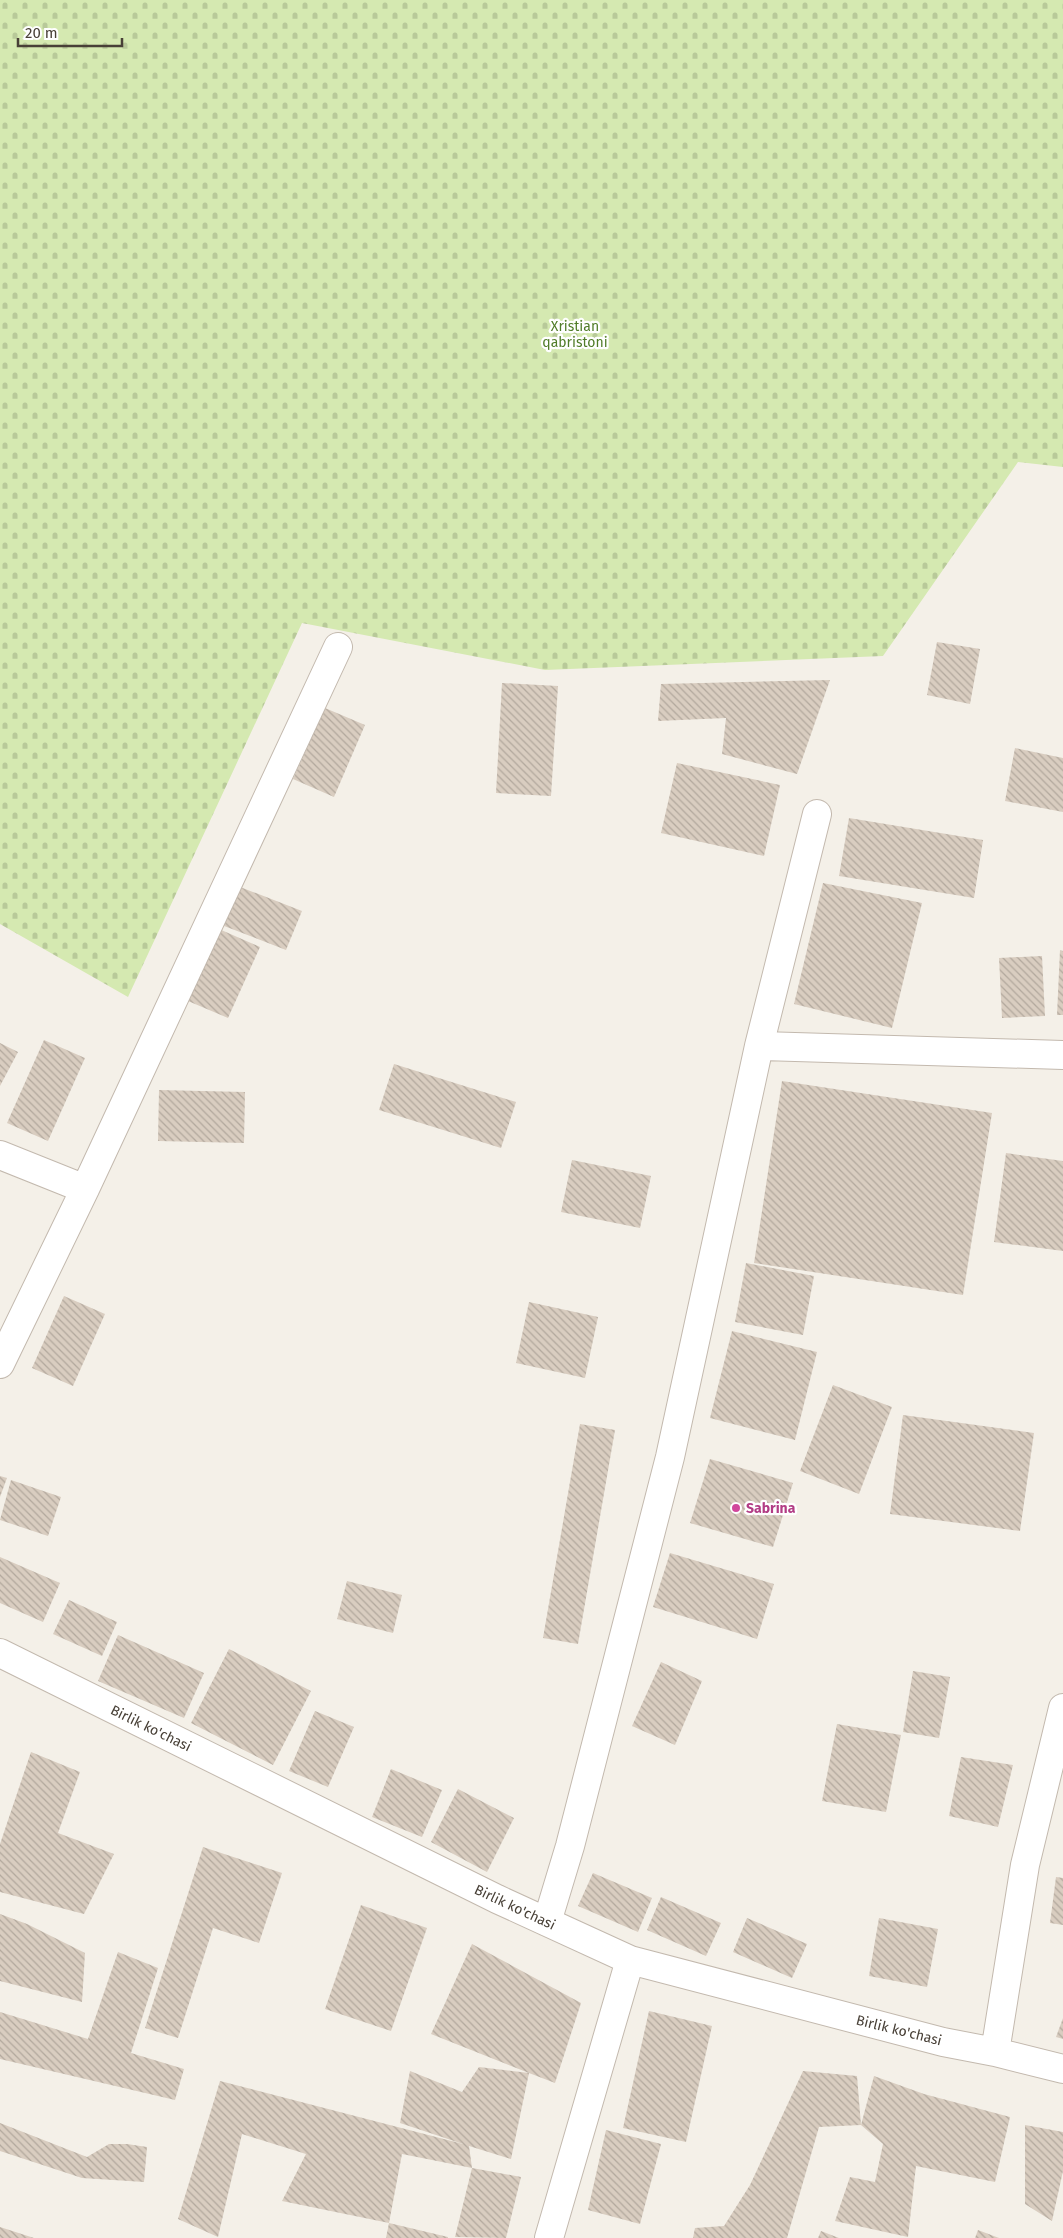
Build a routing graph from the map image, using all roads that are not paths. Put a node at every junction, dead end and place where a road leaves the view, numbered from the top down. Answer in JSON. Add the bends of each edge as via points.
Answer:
{"nodes":[{"id":1,"x":338,"y":647,"type":"dead end"},
{"id":2,"x":817,"y":814,"type":"dead end"},
{"id":3,"x":759,"y":1046,"type":"junction"},
{"id":4,"x":1063,"y":1055,"type":"edge"},
{"id":5,"x":0,"y":1156,"type":"edge"},
{"id":6,"x":84,"y":1189,"type":"junction"},
{"id":7,"x":0,"y":1364,"type":"edge"},
{"id":8,"x":0,"y":1653,"type":"edge"},
{"id":9,"x":1063,"y":1708,"type":"edge"},
{"id":10,"x":547,"y":1922,"type":"junction"},
{"id":11,"x":630,"y":1960,"type":"junction"},
{"id":12,"x":995,"y":2052,"type":"junction"},
{"id":13,"x":1063,"y":2069,"type":"edge"},
{"id":14,"x":549,"y":2238,"type":"edge"}],
"edges":[{"from":1,"to":6,"type":"street"},
{"from":2,"to":3,"type":"street"},
{"from":3,"to":4,"type":"street"},
{"from":3,"to":10,"type":"street","via":[[670,1457]]},
{"from":5,"to":6,"type":"street"},
{"from":6,"to":7,"type":"street"},
{"from":8,"to":10,"type":"street","name":"Birlik ko'chasi"},
{"from":9,"to":12,"type":"street","via":[[1025,1865]]},
{"from":10,"to":11,"type":"street","name":"Birlik ko'chasi"},
{"from":11,"to":12,"type":"street","name":"Birlik ko'chasi","via":[[943,2042]]},
{"from":11,"to":14,"type":"street"},
{"from":12,"to":13,"type":"street","name":"Birlik ko'chasi"}]}
